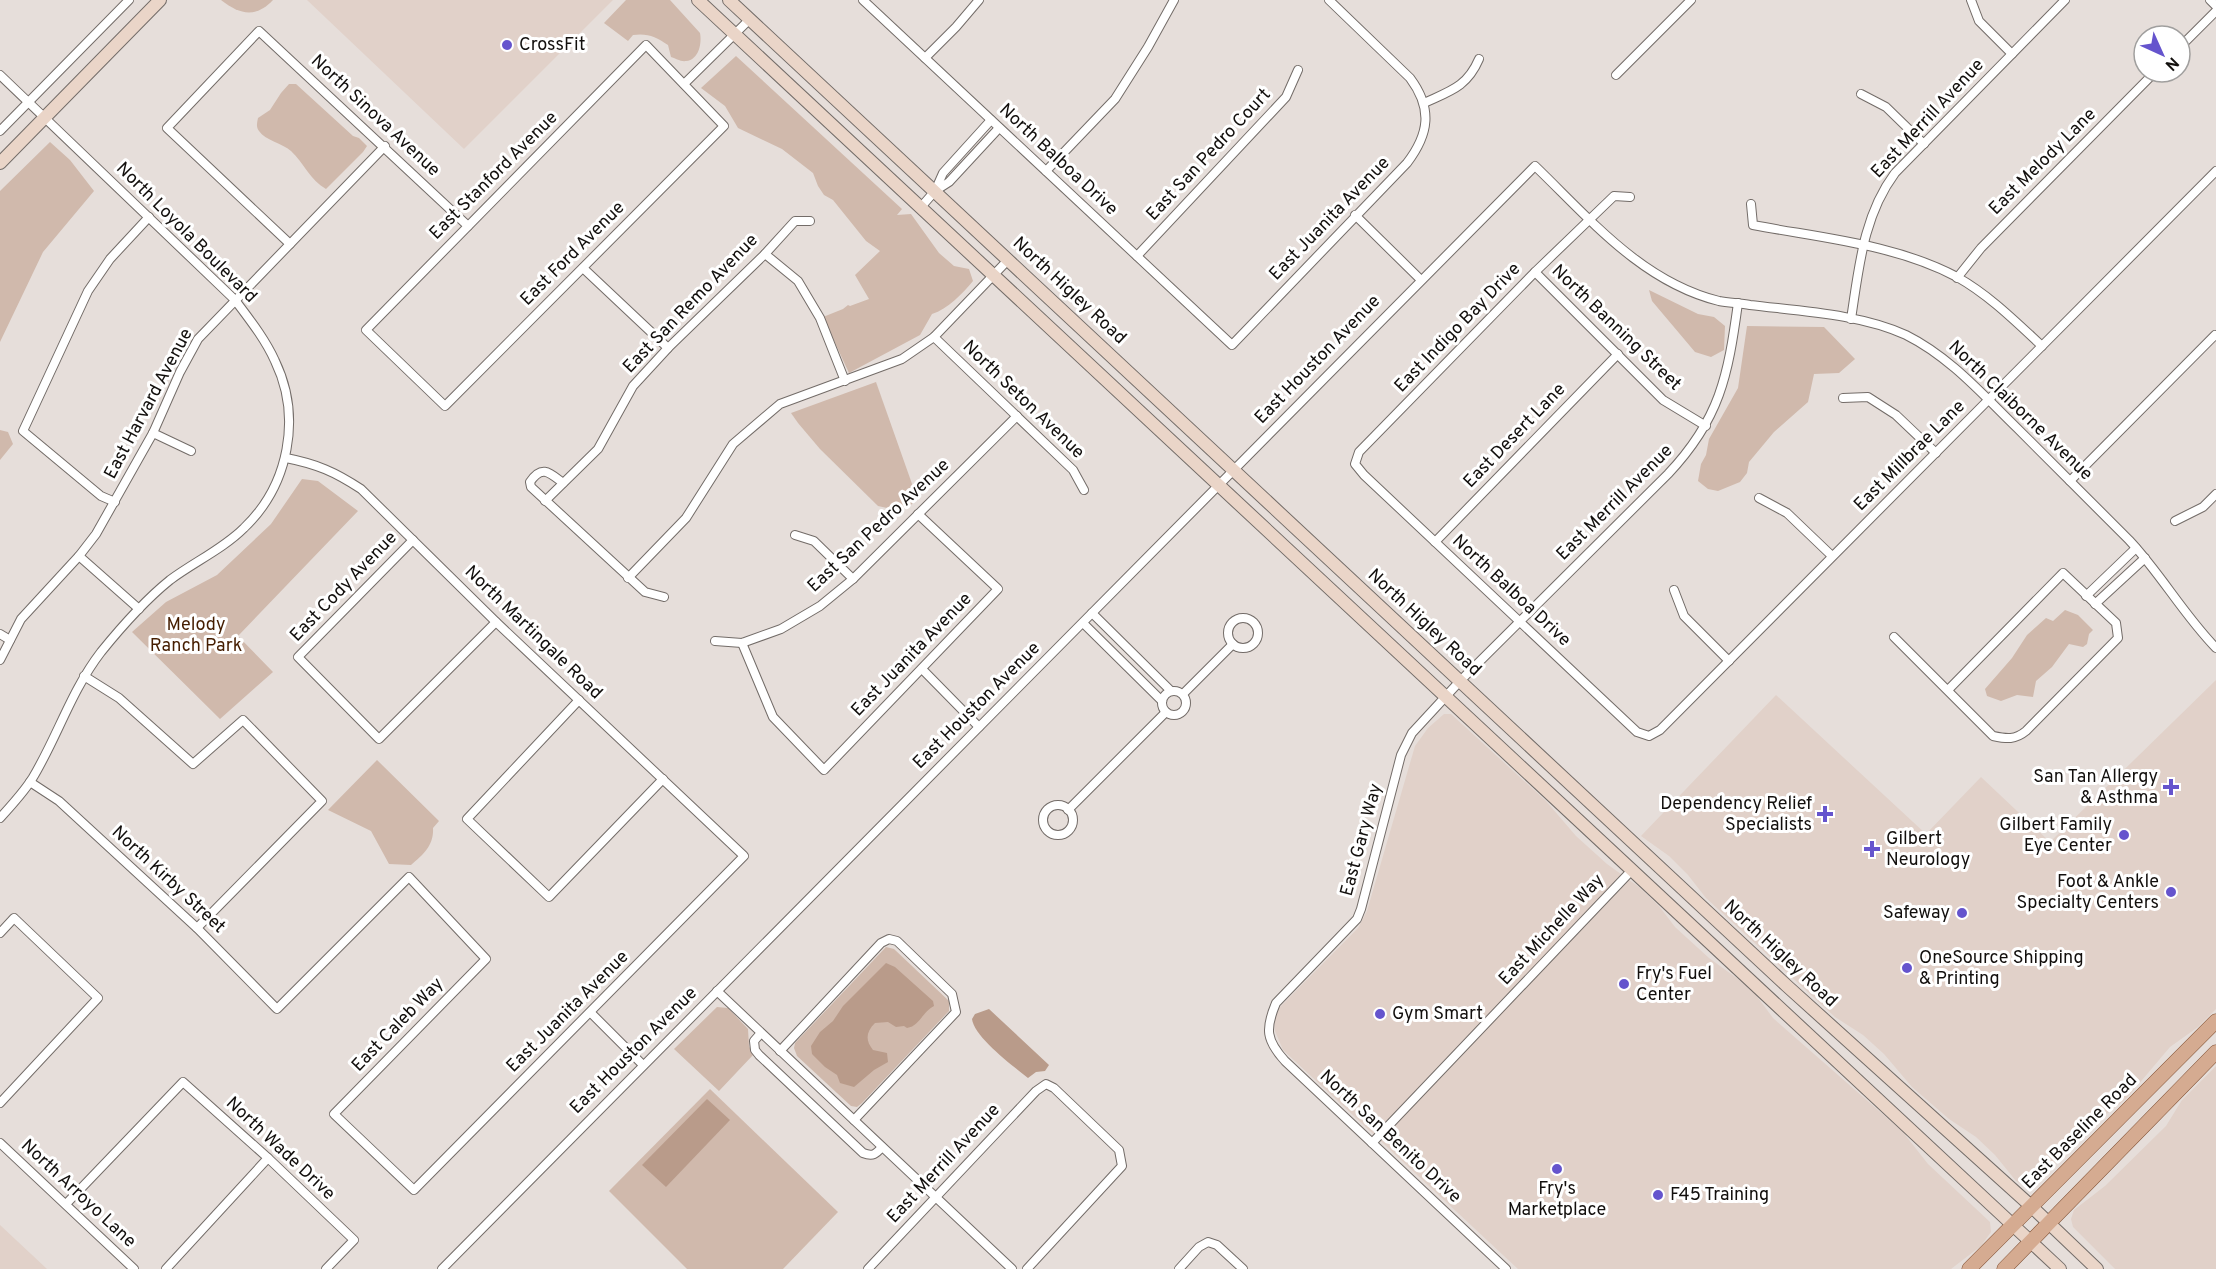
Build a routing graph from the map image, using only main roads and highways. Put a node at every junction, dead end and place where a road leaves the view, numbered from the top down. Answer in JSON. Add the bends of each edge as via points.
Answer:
{"nodes":[{"id":1,"x":160,"y":0,"type":"edge"},
{"id":2,"x":698,"y":0,"type":"edge"},
{"id":3,"x":729,"y":0,"type":"edge"},
{"id":4,"x":0,"y":163,"type":"edge"},
{"id":5,"x":1453,"y":688,"type":"junction"},
{"id":6,"x":1646,"y":854,"type":"junction"},
{"id":7,"x":1632,"y":870,"type":"junction"},
{"id":8,"x":2215,"y":1025,"type":"edge"},
{"id":9,"x":1844,"y":1036,"type":"junction"},
{"id":10,"x":2216,"y":1052,"type":"edge"},
{"id":11,"x":1829,"y":1053,"type":"junction"},
{"id":12,"x":2031,"y":1206,"type":"junction"},
{"id":13,"x":2049,"y":1223,"type":"junction"},
{"id":14,"x":2013,"y":1225,"type":"junction"},
{"id":15,"x":2031,"y":1242,"type":"junction"},
{"id":16,"x":1969,"y":1269,"type":"edge"},
{"id":17,"x":2004,"y":1269,"type":"edge"},
{"id":18,"x":2060,"y":1269,"type":"edge"},
{"id":19,"x":2097,"y":1269,"type":"edge"}],
"edges":[{"from":1,"to":4,"type":"main road"},
{"from":2,"to":5,"type":"main road","name":"North Higley Road","via":[[1220,485]]},
{"from":3,"to":5,"type":"main road","name":"North Higley Road","via":[[1234,470]]},
{"from":5,"to":6,"type":"main road","name":"North Higley Road"},
{"from":5,"to":7,"type":"main road","name":"North Higley Road"},
{"from":6,"to":7,"type":"main road"},
{"from":6,"to":9,"type":"main road","name":"North Higley Road"},
{"from":7,"to":11,"type":"main road","name":"North Higley Road"},
{"from":8,"to":12,"type":"main road","name":"East Baseline Road"},
{"from":9,"to":11,"type":"main road"},
{"from":9,"to":12,"type":"main road","name":"North Higley Road"},
{"from":10,"to":13,"type":"main road"},
{"from":11,"to":14,"type":"main road","name":"North Higley Road"},
{"from":12,"to":13,"type":"main road","name":"North Higley Road"},
{"from":12,"to":14,"type":"main road","name":"East Baseline Road"},
{"from":13,"to":15,"type":"main road"},
{"from":13,"to":19,"type":"main road","name":"North Higley Road"},
{"from":14,"to":15,"type":"main road","name":"North Higley Road"},
{"from":14,"to":16,"type":"main road","name":"East Baseline Road"},
{"from":15,"to":17,"type":"main road"},
{"from":15,"to":18,"type":"main road","name":"North Higley Road"}]}
